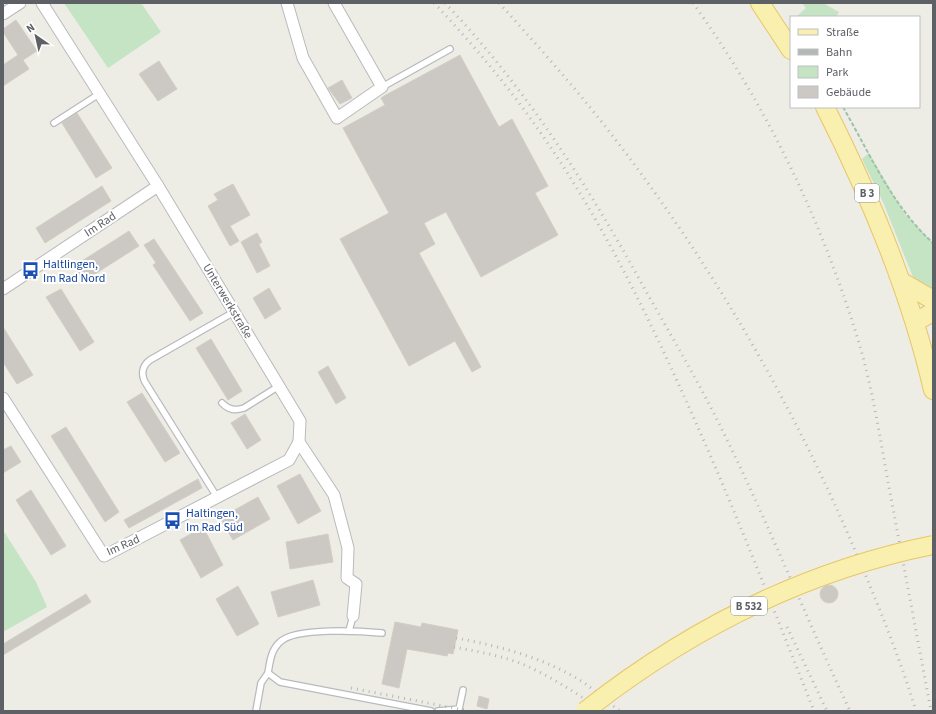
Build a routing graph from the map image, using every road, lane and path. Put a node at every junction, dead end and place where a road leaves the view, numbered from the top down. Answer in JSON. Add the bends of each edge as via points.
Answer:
{"nodes":[{"id":1,"x":20,"y":3,"type":"edge"},
{"id":2,"x":42,"y":3,"type":"edge"},
{"id":3,"x":287,"y":3,"type":"edge"},
{"id":4,"x":334,"y":3,"type":"edge"},
{"id":5,"x":760,"y":3,"type":"edge"},
{"id":6,"x":3,"y":14,"type":"edge"},
{"id":7,"x":790,"y":48,"type":"edge"},
{"id":8,"x":450,"y":50,"type":"dead end"},
{"id":9,"x":382,"y":87,"type":"junction"},
{"id":10,"x":99,"y":94,"type":"junction"},
{"id":11,"x":825,"y":108,"type":"edge"},
{"id":12,"x":844,"y":108,"type":"edge"},
{"id":13,"x":54,"y":123,"type":"dead end"},
{"id":14,"x":158,"y":186,"type":"junction"},
{"id":15,"x":933,"y":243,"type":"edge"},
{"id":16,"x":902,"y":282,"type":"junction"},
{"id":17,"x":3,"y":289,"type":"edge"},
{"id":18,"x":933,"y":300,"type":"edge"},
{"id":19,"x":234,"y":312,"type":"junction"},
{"id":20,"x":933,"y":312,"type":"edge"},
{"id":21,"x":915,"y":322,"type":"junction"},
{"id":22,"x":933,"y":327,"type":"edge"},
{"id":23,"x":933,"y":385,"type":"edge"},
{"id":24,"x":279,"y":386,"type":"junction"},
{"id":25,"x":3,"y":398,"type":"edge"},
{"id":26,"x":222,"y":404,"type":"dead end"},
{"id":27,"x":299,"y":442,"type":"junction"},
{"id":28,"x":217,"y":497,"type":"junction"},
{"id":29,"x":933,"y":545,"type":"edge"},
{"id":30,"x":353,"y":616,"type":"joint"},
{"id":31,"x":349,"y":630,"type":"junction"},
{"id":32,"x":382,"y":633,"type":"dead end"},
{"id":33,"x":268,"y":673,"type":"junction"},
{"id":34,"x":463,"y":690,"type":"dead end"},
{"id":35,"x":256,"y":711,"type":"edge"},
{"id":36,"x":431,"y":711,"type":"edge"},
{"id":37,"x":438,"y":711,"type":"edge"},
{"id":38,"x":585,"y":711,"type":"edge"}],
"edges":[{"from":1,"to":6,"type":"street"},
{"from":2,"to":10,"type":"street","name":"Unterwerkstraße"},
{"from":3,"to":9,"type":"street","via":[[303,58],[337,118]]},
{"from":4,"to":9,"type":"street"},
{"from":5,"to":7,"type":"main road"},
{"from":8,"to":9,"type":"lane"},
{"from":10,"to":13,"type":"lane"},
{"from":10,"to":14,"type":"street","name":"Unterwerkstraße"},
{"from":11,"to":16,"type":"main road","number":"B 3","via":[[865,188]]},
{"from":12,"to":15,"type":"path","via":[[892,194],[919,230]]},
{"from":14,"to":17,"type":"street","name":"Im Rad"},
{"from":14,"to":19,"type":"street","name":"Unterwerkstraße"},
{"from":16,"to":18,"type":"main road"},
{"from":16,"to":21,"type":"main road","number":"B 3"},
{"from":19,"to":24,"type":"street","name":"Unterwerkstraße"},
{"from":19,"to":28,"type":"lane","via":[[150,360],[142,373],[145,382]]},
{"from":20,"to":21,"type":"main road"},
{"from":21,"to":22,"type":"main road"},
{"from":21,"to":23,"type":"main road","number":"B 3"},
{"from":24,"to":26,"type":"lane","via":[[238,410],[232,410]]},
{"from":24,"to":27,"type":"street","name":"Unterwerkstraße","via":[[300,421]]},
{"from":25,"to":28,"type":"street","name":"Im Rad","via":[[104,556]]},
{"from":27,"to":28,"type":"street","name":"Im Rad","via":[[289,460]]},
{"from":27,"to":30,"type":"street","via":[[334,495],[348,548],[347,578],[356,584]]},
{"from":29,"to":38,"type":"main road","number":"B 532","bridge":true,"via":[[868,560],[824,574],[751,605],[715,623],[640,669]]},
{"from":30,"to":31,"type":"lane"},
{"from":31,"to":32,"type":"lane"},
{"from":31,"to":33,"type":"lane","via":[[303,634],[282,640],[273,650]]},
{"from":33,"to":35,"type":"lane","via":[[261,683]]},
{"from":33,"to":36,"type":"lane","via":[[280,682]]},
{"from":34,"to":37,"type":"lane","via":[[459,709]]}]}
